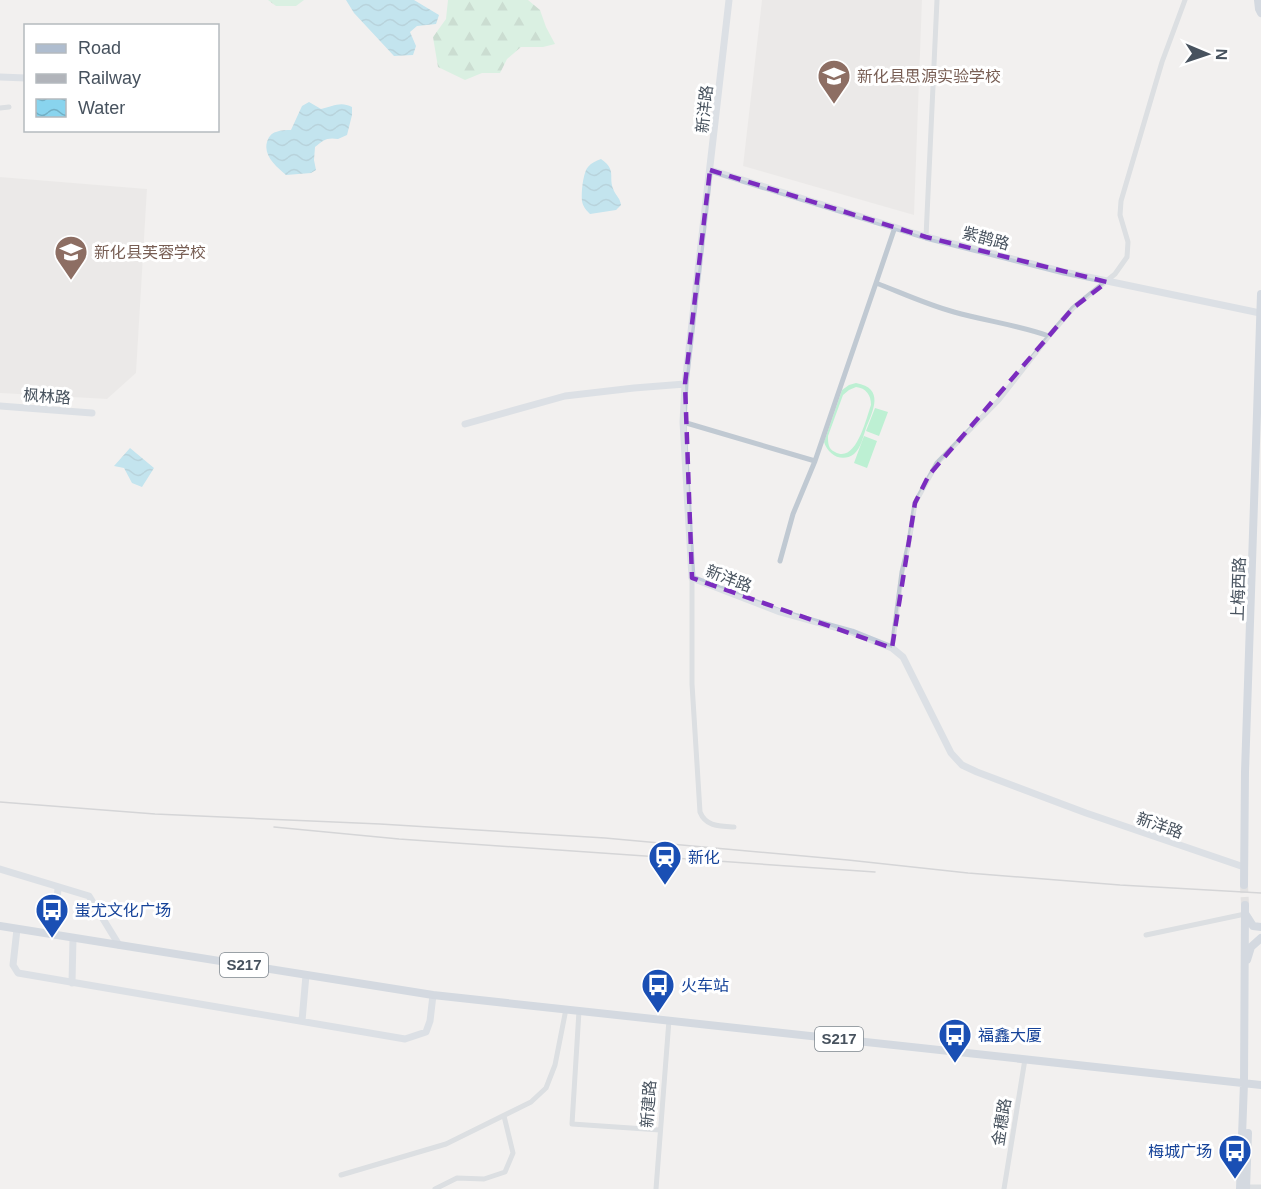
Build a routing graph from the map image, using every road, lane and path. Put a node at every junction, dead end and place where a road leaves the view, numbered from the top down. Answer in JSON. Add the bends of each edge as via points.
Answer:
{"nodes":[{"id":1,"x":729,"y":0,"type":"edge"},
{"id":2,"x":938,"y":0,"type":"edge"},
{"id":3,"x":1185,"y":0,"type":"edge"},
{"id":4,"x":1258,"y":0,"type":"edge"},
{"id":5,"x":1261,"y":13,"type":"edge"},
{"id":6,"x":0,"y":77,"type":"edge"},
{"id":7,"x":24,"y":78,"type":"edge"},
{"id":8,"x":9,"y":107,"type":"dead end"},
{"id":9,"x":0,"y":108,"type":"edge"},
{"id":10,"x":710,"y":170,"type":"junction"},
{"id":11,"x":895,"y":227,"type":"junction"},
{"id":12,"x":926,"y":237,"type":"junction"},
{"id":13,"x":1107,"y":282,"type":"junction"},
{"id":14,"x":876,"y":283,"type":"junction"},
{"id":15,"x":1261,"y":294,"type":"edge"},
{"id":16,"x":1260,"y":313,"type":"edge"},
{"id":17,"x":1049,"y":336,"type":"junction"},
{"id":18,"x":685,"y":384,"type":"junction"},
{"id":19,"x":0,"y":406,"type":"edge"},
{"id":20,"x":92,"y":413,"type":"dead end"},
{"id":21,"x":683,"y":422,"type":"junction"},
{"id":22,"x":465,"y":424,"type":"dead end"},
{"id":23,"x":815,"y":461,"type":"junction"},
{"id":24,"x":780,"y":561,"type":"dead end"},
{"id":25,"x":692,"y":578,"type":"junction"},
{"id":26,"x":892,"y":648,"type":"junction"},
{"id":27,"x":734,"y":827,"type":"dead end"},
{"id":28,"x":1244,"y":867,"type":"junction"},
{"id":29,"x":0,"y":869,"type":"edge"},
{"id":30,"x":1244,"y":885,"type":"tunnel mouth"},
{"id":31,"x":58,"y":886,"type":"junction"},
{"id":32,"x":1245,"y":909,"type":"junction"},
{"id":33,"x":0,"y":926,"type":"edge"},
{"id":34,"x":1261,"y":927,"type":"edge"},
{"id":35,"x":17,"y":929,"type":"junction"},
{"id":36,"x":55,"y":935,"type":"junction"},
{"id":37,"x":1146,"y":935,"type":"dead end"},
{"id":38,"x":73,"y":938,"type":"junction"},
{"id":39,"x":1261,"y":938,"type":"edge"},
{"id":40,"x":119,"y":945,"type":"junction"},
{"id":41,"x":1245,"y":970,"type":"junction"},
{"id":42,"x":306,"y":975,"type":"junction"},
{"id":43,"x":72,"y":983,"type":"junction"},
{"id":44,"x":433,"y":995,"type":"junction"},
{"id":45,"x":566,"y":1009,"type":"junction"},
{"id":46,"x":579,"y":1011,"type":"junction"},
{"id":47,"x":669,"y":1020,"type":"junction"},
{"id":48,"x":302,"y":1022,"type":"junction"},
{"id":49,"x":1025,"y":1059,"type":"junction"},
{"id":50,"x":1247,"y":1084,"type":"junction"},
{"id":51,"x":1261,"y":1085,"type":"edge"},
{"id":52,"x":504,"y":1116,"type":"junction"},
{"id":53,"x":660,"y":1130,"type":"junction"},
{"id":54,"x":341,"y":1175,"type":"dead end"},
{"id":55,"x":1261,"y":1187,"type":"edge"},
{"id":56,"x":1243,"y":1188,"type":"edge"},
{"id":57,"x":435,"y":1189,"type":"edge"},
{"id":58,"x":656,"y":1189,"type":"edge"},
{"id":59,"x":1004,"y":1189,"type":"edge"}],
"edges":[{"from":1,"to":10,"type":"street","name":"新洋路"},
{"from":2,"to":12,"type":"street"},
{"from":3,"to":13,"type":"street","via":[[1120,201],[1127,256]]},
{"from":4,"to":5,"type":"main road"},
{"from":6,"to":7,"type":"street"},
{"from":8,"to":9,"type":"street"},
{"from":10,"to":11,"type":"street","name":"紫鹊路"},
{"from":10,"to":18,"type":"street","name":"新洋路"},
{"from":11,"to":12,"type":"street","name":"紫鹊路"},
{"from":11,"to":14,"type":"street"},
{"from":12,"to":13,"type":"street","name":"紫鹊路"},
{"from":13,"to":16,"type":"street","name":"紫鹊路"},
{"from":13,"to":17,"type":"street","via":[[1073,308]]},
{"from":14,"to":17,"type":"street","via":[[953,312]]},
{"from":14,"to":23,"type":"street"},
{"from":15,"to":16,"type":"main road","name":"上梅西路"},
{"from":16,"to":28,"type":"main road","name":"上梅西路"},
{"from":17,"to":26,"type":"street","via":[[999,400],[937,463],[915,503]]},
{"from":18,"to":21,"type":"street","name":"新洋路"},
{"from":18,"to":22,"type":"street","via":[[565,396]]},
{"from":19,"to":20,"type":"street","name":"枫林路"},
{"from":21,"to":23,"type":"street"},
{"from":21,"to":25,"type":"street","name":"新洋路"},
{"from":23,"to":24,"type":"street"},
{"from":25,"to":26,"type":"street","name":"新洋路","via":[[780,612]]},
{"from":25,"to":27,"type":"street","via":[[692,684],[700,812],[710,824]]},
{"from":26,"to":28,"type":"street","name":"新洋路","via":[[903,657],[951,753],[962,765]]},
{"from":28,"to":30,"type":"main road","name":"上梅西路"},
{"from":29,"to":31,"type":"street"},
{"from":31,"to":36,"type":"street"},
{"from":31,"to":40,"type":"street","via":[[89,896]]},
{"from":32,"to":34,"type":"main road","via":[[1253,926]]},
{"from":32,"to":37,"type":"street"},
{"from":32,"to":41,"type":"main road"},
{"from":33,"to":35,"type":"main road","number":"S217"},
{"from":35,"to":36,"type":"main road","number":"S217"},
{"from":35,"to":43,"type":"street","via":[[13,965],[18,974]]},
{"from":36,"to":38,"type":"main road","number":"S217"},
{"from":38,"to":40,"type":"main road","number":"S217"},
{"from":38,"to":43,"type":"street"},
{"from":39,"to":41,"type":"main road","via":[[1251,947]]},
{"from":40,"to":42,"type":"main road","number":"S217"},
{"from":41,"to":50,"type":"main road"},
{"from":42,"to":44,"type":"main road","number":"S217"},
{"from":42,"to":48,"type":"street"},
{"from":43,"to":48,"type":"street"},
{"from":44,"to":45,"type":"main road","number":"S217"},
{"from":44,"to":48,"type":"street","via":[[426,1032],[405,1039]]},
{"from":45,"to":46,"type":"main road","number":"S217"},
{"from":45,"to":52,"type":"street","via":[[555,1065],[546,1088],[531,1102]]},
{"from":46,"to":47,"type":"main road","number":"S217"},
{"from":46,"to":53,"type":"street","via":[[572,1124]]},
{"from":47,"to":49,"type":"main road","number":"S217"},
{"from":47,"to":53,"type":"street","name":"新建路"},
{"from":49,"to":50,"type":"main road","number":"S217"},
{"from":49,"to":59,"type":"street","name":"金穗路"},
{"from":50,"to":51,"type":"main road"},
{"from":50,"to":56,"type":"main road"},
{"from":52,"to":54,"type":"street","via":[[446,1144]]},
{"from":52,"to":57,"type":"street","via":[[513,1153],[505,1173],[484,1179],[457,1178]]},
{"from":53,"to":58,"type":"street","name":"新建路"},
{"from":55,"to":56,"type":"street"}]}
